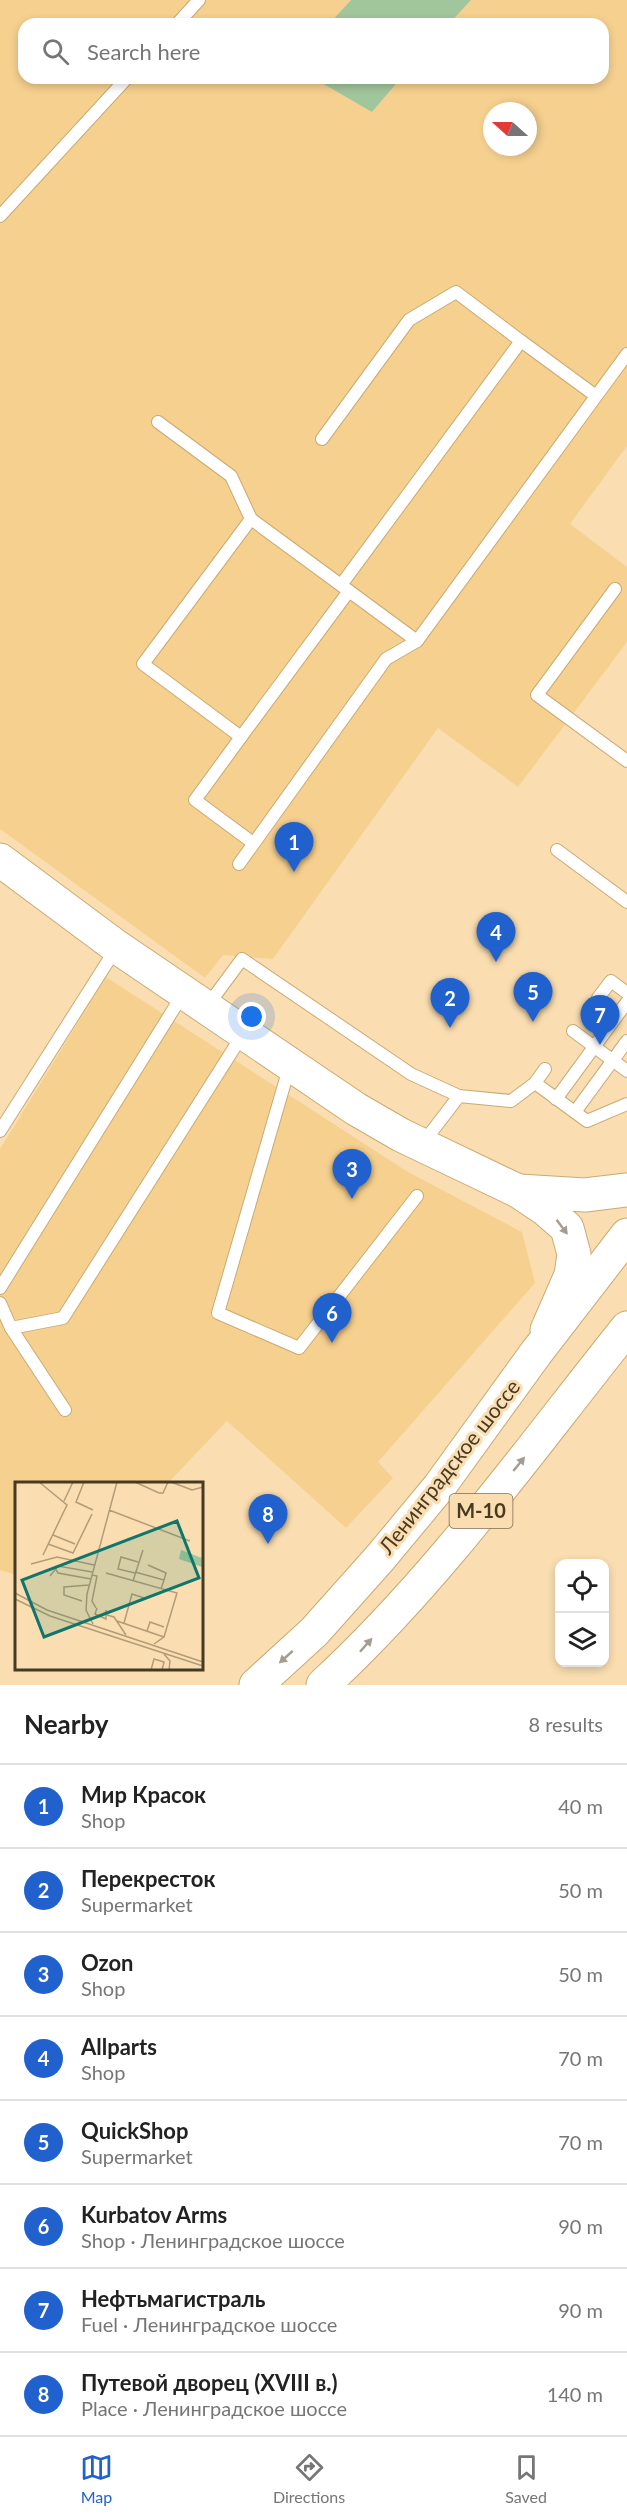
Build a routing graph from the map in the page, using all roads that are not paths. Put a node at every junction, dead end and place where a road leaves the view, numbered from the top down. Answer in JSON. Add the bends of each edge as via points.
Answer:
{"nodes":[{"id":1,"x":199,"y":0,"type":"edge"},
{"id":2,"x":182,"y":18,"type":"edge"},
{"id":3,"x":121,"y":84,"type":"edge"},
{"id":4,"x":0,"y":216,"type":"edge"},
{"id":5,"x":521,"y":341,"type":"junction"},
{"id":6,"x":627,"y":354,"type":"edge"},
{"id":7,"x":596,"y":396,"type":"junction"},
{"id":8,"x":158,"y":422,"type":"dead end"},
{"id":9,"x":322,"y":439,"type":"dead end"},
{"id":10,"x":250,"y":519,"type":"junction"},
{"id":11,"x":345,"y":588,"type":"junction"},
{"id":12,"x":615,"y":589,"type":"dead end"},
{"id":13,"x":417,"y":641,"type":"junction"},
{"id":14,"x":241,"y":737,"type":"junction"},
{"id":15,"x":627,"y":761,"type":"edge"},
{"id":16,"x":254,"y":843,"type":"junction"},
{"id":17,"x":557,"y":850,"type":"dead end"},
{"id":18,"x":0,"y":860,"type":"edge"},
{"id":19,"x":238,"y":864,"type":"dead end"},
{"id":20,"x":627,"y":902,"type":"edge"},
{"id":21,"x":117,"y":947,"type":"junction"},
{"id":22,"x":627,"y":993,"type":"edge"},
{"id":23,"x":598,"y":998,"type":"dead end"},
{"id":24,"x":195,"y":1000,"type":"junction"},
{"id":25,"x":627,"y":1002,"type":"edge"},
{"id":26,"x":573,"y":1031,"type":"dead end"},
{"id":27,"x":244,"y":1034,"type":"junction"},
{"id":28,"x":627,"y":1041,"type":"edge"},
{"id":29,"x":594,"y":1046,"type":"junction"},
{"id":30,"x":613,"y":1060,"type":"junction"},
{"id":31,"x":290,"y":1065,"type":"junction"},
{"id":32,"x":545,"y":1069,"type":"dead end"},
{"id":33,"x":627,"y":1071,"type":"edge"},
{"id":34,"x":535,"y":1083,"type":"junction"},
{"id":35,"x":459,"y":1096,"type":"junction"},
{"id":36,"x":556,"y":1099,"type":"junction"},
{"id":37,"x":627,"y":1104,"type":"edge"},
{"id":38,"x":575,"y":1112,"type":"junction"},
{"id":39,"x":0,"y":1131,"type":"edge"},
{"id":40,"x":421,"y":1145,"type":"junction"},
{"id":41,"x":627,"y":1190,"type":"edge"},
{"id":42,"x":518,"y":1191,"type":"junction"},
{"id":43,"x":417,"y":1196,"type":"dead end"},
{"id":44,"x":627,"y":1235,"type":"edge"},
{"id":45,"x":0,"y":1288,"type":"edge"},
{"id":46,"x":0,"y":1303,"type":"edge"},
{"id":47,"x":11,"y":1328,"type":"junction"},
{"id":48,"x":627,"y":1328,"type":"edge"},
{"id":49,"x":536,"y":1353,"type":"junction"},
{"id":50,"x":65,"y":1410,"type":"dead end"},
{"id":51,"x":256,"y":1685,"type":"edge"},
{"id":52,"x":323,"y":1685,"type":"edge"}],
"edges":[{"from":1,"to":2,"type":"lane"},
{"from":3,"to":4,"type":"lane"},
{"from":5,"to":7,"type":"lane"},
{"from":5,"to":9,"type":"lane","via":[[456,292],[410,320]]},
{"from":5,"to":11,"type":"lane"},
{"from":6,"to":7,"type":"lane"},
{"from":7,"to":13,"type":"lane"},
{"from":8,"to":10,"type":"lane","via":[[231,476]]},
{"from":10,"to":11,"type":"lane"},
{"from":10,"to":14,"type":"lane","via":[[143,664]]},
{"from":11,"to":13,"type":"lane"},
{"from":11,"to":14,"type":"lane"},
{"from":12,"to":15,"type":"lane","via":[[537,695]]},
{"from":13,"to":16,"type":"lane","via":[[386,659]]},
{"from":14,"to":16,"type":"lane","via":[[195,800]]},
{"from":16,"to":19,"type":"lane"},
{"from":17,"to":20,"type":"lane"},
{"from":18,"to":21,"type":"main road"},
{"from":21,"to":24,"type":"main road"},
{"from":21,"to":39,"type":"lane"},
{"from":22,"to":23,"type":"lane","via":[[610,981]]},
{"from":24,"to":27,"type":"main road"},
{"from":24,"to":35,"type":"lane","via":[[242,959],[411,1074]]},
{"from":24,"to":45,"type":"lane"},
{"from":25,"to":29,"type":"lane"},
{"from":26,"to":29,"type":"lane"},
{"from":27,"to":31,"type":"main road"},
{"from":27,"to":47,"type":"lane","via":[[63,1318]]},
{"from":28,"to":30,"type":"lane"},
{"from":29,"to":30,"type":"lane"},
{"from":29,"to":36,"type":"lane"},
{"from":30,"to":33,"type":"lane"},
{"from":30,"to":38,"type":"lane"},
{"from":31,"to":40,"type":"main road","via":[[371,1118]]},
{"from":31,"to":43,"type":"lane","via":[[218,1313],[299,1348]]},
{"from":32,"to":34,"type":"lane"},
{"from":34,"to":35,"type":"lane","via":[[511,1101]]},
{"from":34,"to":36,"type":"lane"},
{"from":35,"to":40,"type":"lane"},
{"from":36,"to":38,"type":"lane"},
{"from":37,"to":38,"type":"lane","via":[[587,1121]]},
{"from":40,"to":42,"type":"main road"},
{"from":41,"to":42,"type":"main road","via":[[585,1195]]},
{"from":42,"to":49,"type":"main road","one_way":true,"via":[[567,1228],[574,1254],[571,1275]]},
{"from":44,"to":49,"type":"main road","name":"Ленинградское шоссе","number":"М-10"},
{"from":46,"to":47,"type":"lane"},
{"from":47,"to":50,"type":"lane"},
{"from":52,"to":48,"type":"main road","number":"М-10","one_way":true,"via":[[361,1650],[447,1554]]},
{"from":49,"to":51,"type":"main road","name":"Ленинградское шоссе","number":"М-10","one_way":true,"via":[[439,1487],[380,1558],[314,1632]]}]}
